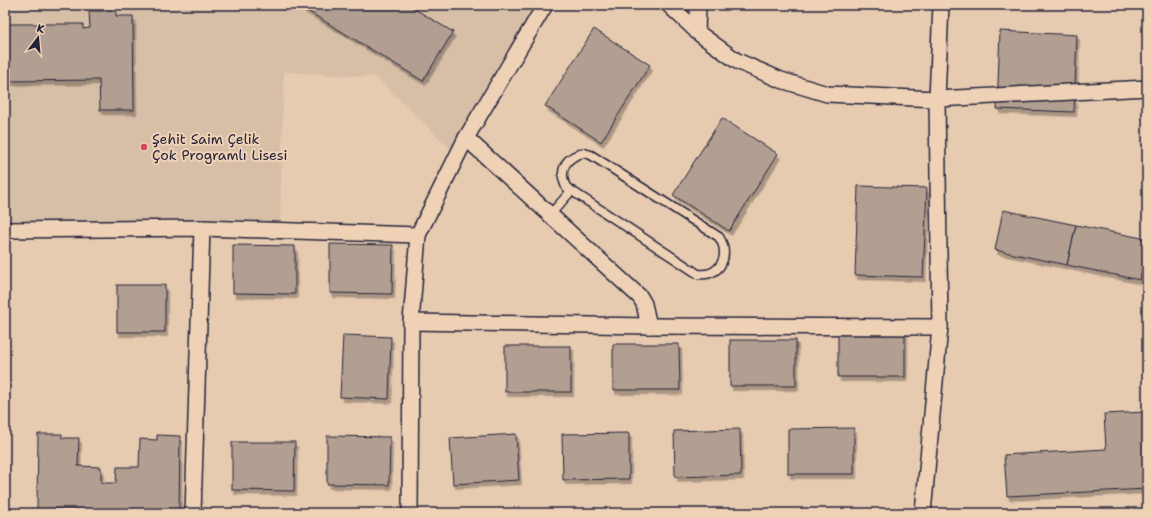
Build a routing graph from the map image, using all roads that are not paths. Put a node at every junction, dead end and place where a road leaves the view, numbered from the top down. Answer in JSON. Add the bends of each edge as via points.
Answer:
{"nodes":[{"id":1,"x":545,"y":5,"type":"edge"},
{"id":2,"x":669,"y":5,"type":"edge"},
{"id":3,"x":698,"y":5,"type":"edge"},
{"id":4,"x":940,"y":5,"type":"edge"},
{"id":5,"x":697,"y":32,"type":"junction"},
{"id":6,"x":1147,"y":88,"type":"edge"},
{"id":7,"x":937,"y":100,"type":"junction"},
{"id":8,"x":466,"y":138,"type":"junction"},
{"id":9,"x":571,"y":191,"type":"junction"},
{"id":10,"x":550,"y":215,"type":"junction"},
{"id":11,"x":202,"y":228,"type":"junction"},
{"id":12,"x":5,"y":230,"type":"edge"},
{"id":13,"x":418,"y":235,"type":"junction"},
{"id":14,"x":411,"y":322,"type":"junction"},
{"id":15,"x":649,"y":326,"type":"junction"},
{"id":16,"x":940,"y":327,"type":"junction"},
{"id":17,"x":194,"y":513,"type":"edge"},
{"id":18,"x":410,"y":513,"type":"edge"},
{"id":19,"x":923,"y":513,"type":"edge"}],
"edges":[{"from":1,"to":8,"type":"street"},
{"from":2,"to":5,"type":"street"},
{"from":3,"to":5,"type":"street"},
{"from":4,"to":7,"type":"street"},
{"from":5,"to":7,"type":"street","via":[[737,61],[804,88],[827,94]]},
{"from":6,"to":7,"type":"street"},
{"from":7,"to":16,"type":"street"},
{"from":8,"to":10,"type":"street"},
{"from":8,"to":13,"type":"street"},
{"from":9,"to":9,"type":"lane","via":[[698,274],[712,273],[723,262],[724,249],[719,237],[591,155],[577,154],[566,162],[563,168],[563,181]]},
{"from":9,"to":10,"type":"lane"},
{"from":10,"to":15,"type":"street","via":[[640,297]]},
{"from":11,"to":12,"type":"street"},
{"from":11,"to":13,"type":"street"},
{"from":11,"to":17,"type":"street"},
{"from":13,"to":14,"type":"street"},
{"from":14,"to":15,"type":"street"},
{"from":14,"to":18,"type":"street"},
{"from":15,"to":16,"type":"street"},
{"from":16,"to":19,"type":"street"}]}
